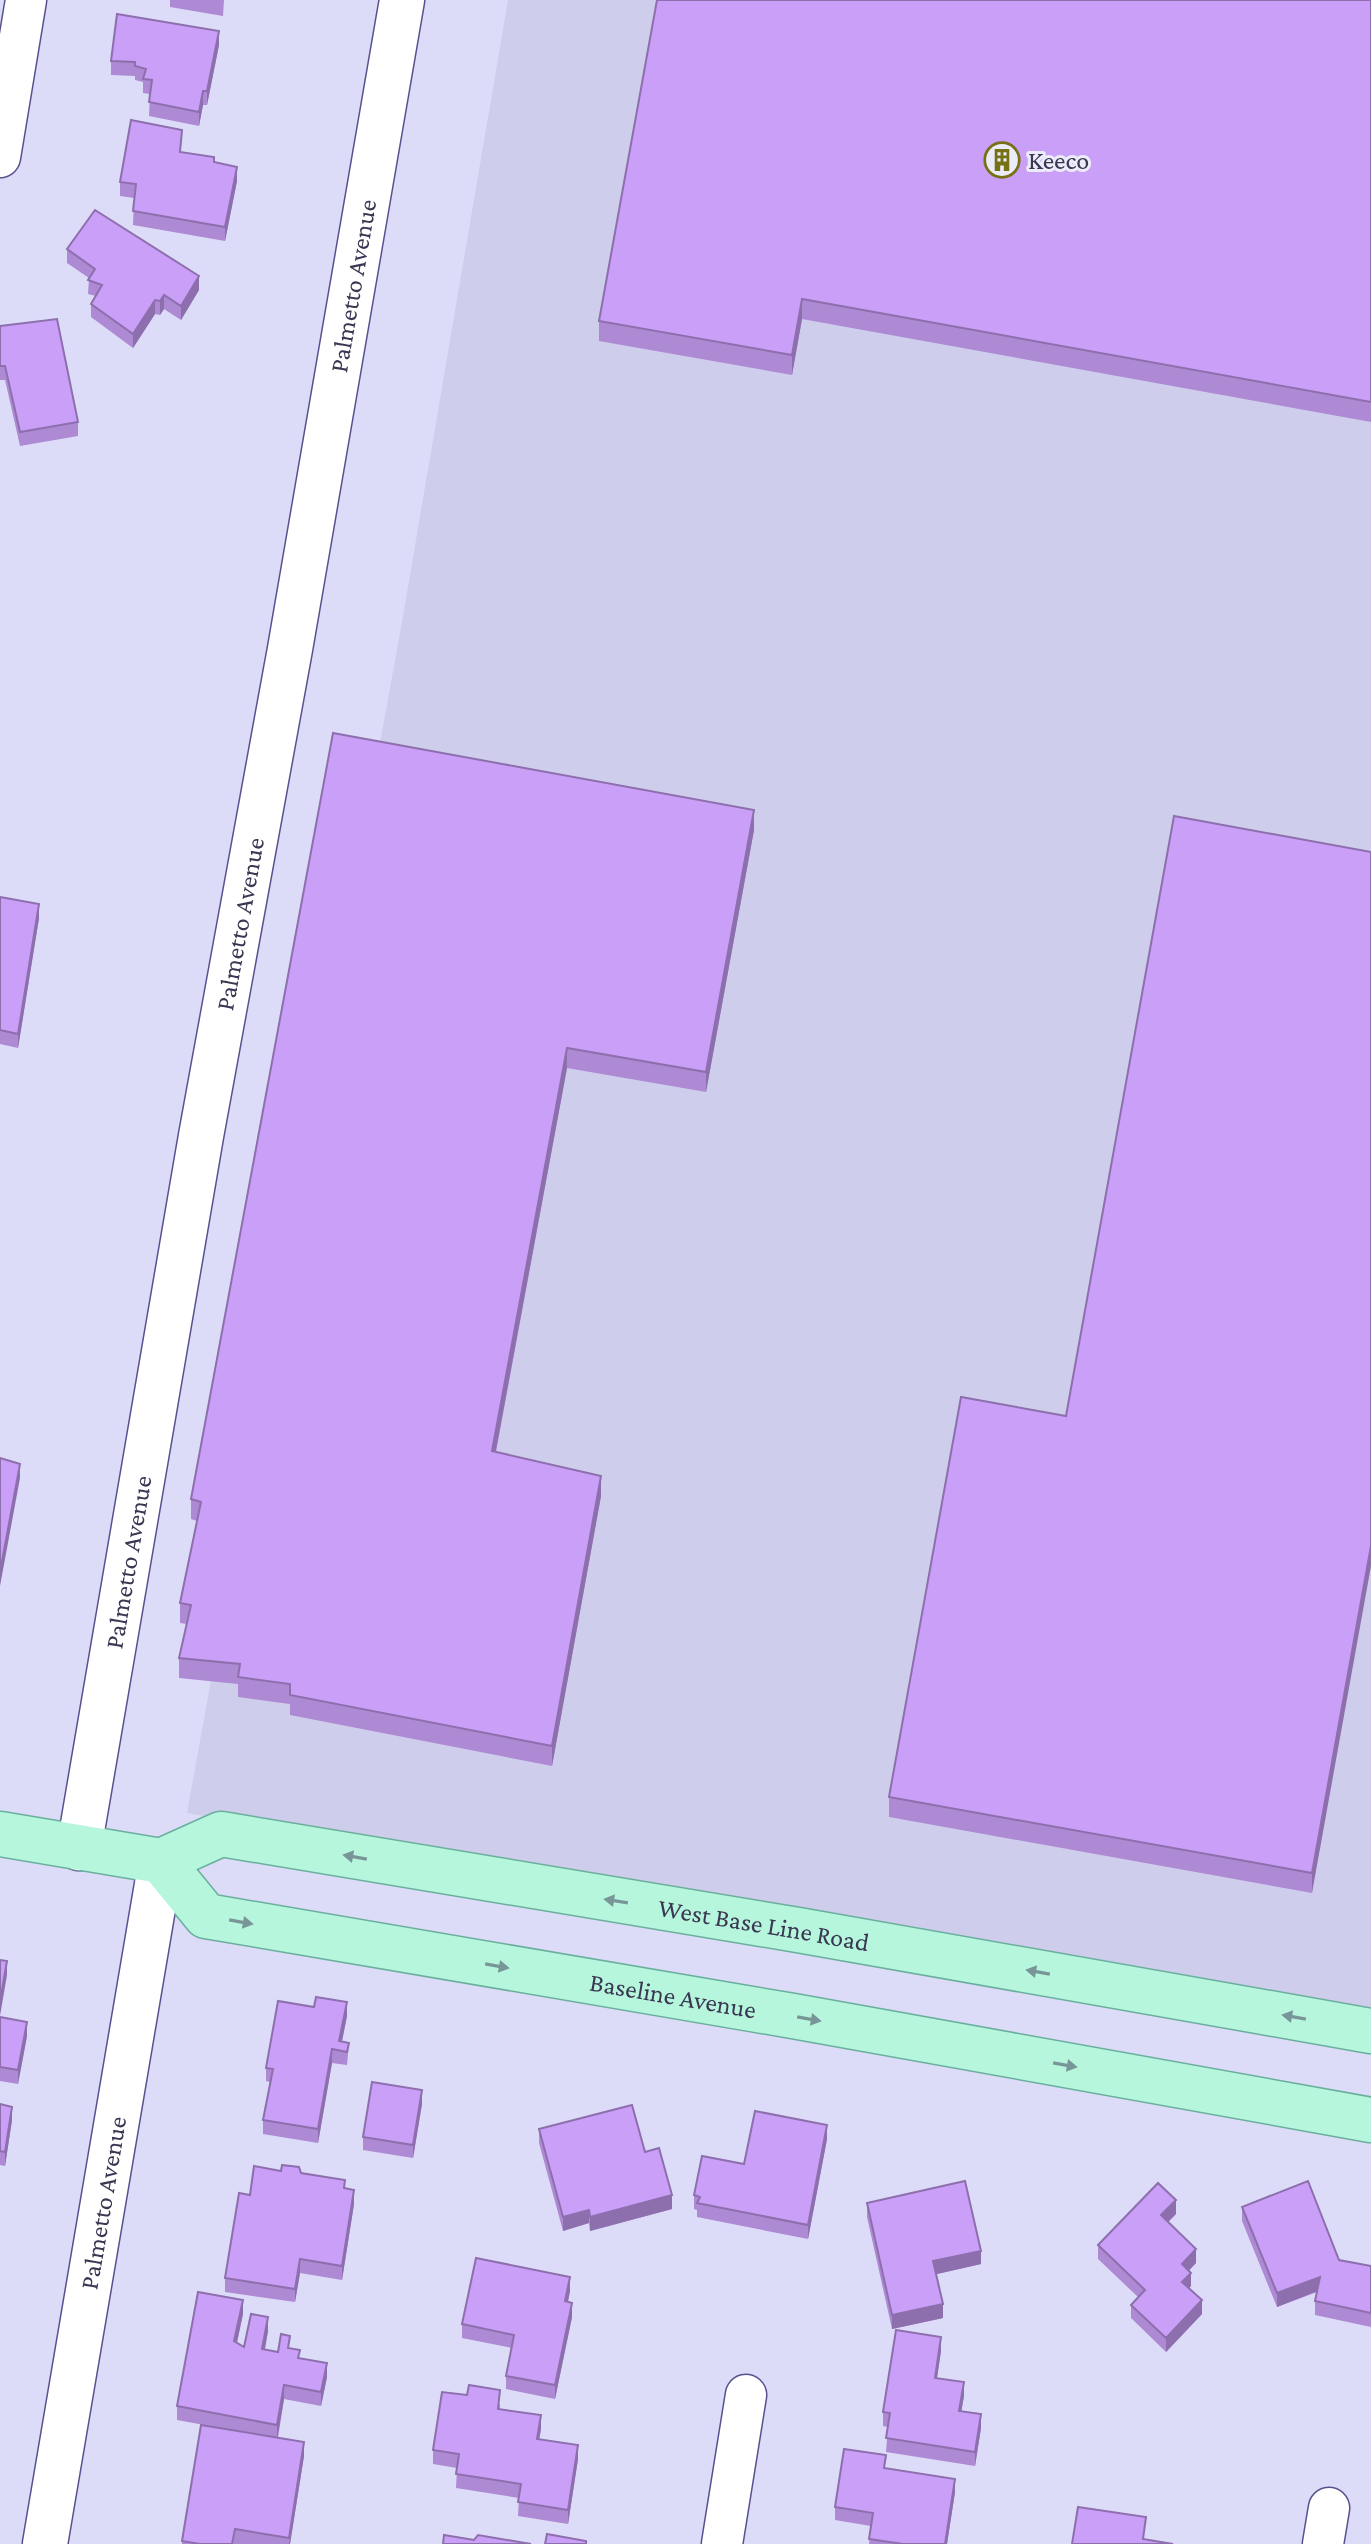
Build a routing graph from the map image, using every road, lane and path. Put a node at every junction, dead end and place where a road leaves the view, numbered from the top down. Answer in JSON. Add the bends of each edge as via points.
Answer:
{"nodes":[{"id":1,"x":26,"y":0,"type":"edge"},
{"id":2,"x":402,"y":0,"type":"edge"},
{"id":3,"x":0,"y":157,"type":"edge"},
{"id":4,"x":0,"y":1834,"type":"edge"},
{"id":5,"x":79,"y":1848,"type":"junction"},
{"id":6,"x":161,"y":1861,"type":"junction"},
{"id":7,"x":1371,"y":2031,"type":"edge"},
{"id":8,"x":1371,"y":2120,"type":"edge"},
{"id":9,"x":746,"y":2395,"type":"dead end"},
{"id":10,"x":45,"y":2544,"type":"edge"},
{"id":11,"x":722,"y":2544,"type":"edge"}],
"edges":[{"from":1,"to":3,"type":"street"},
{"from":2,"to":5,"type":"street","name":"Palmetto Avenue"},
{"from":4,"to":5,"type":"main road"},
{"from":5,"to":6,"type":"main road"},
{"from":7,"to":6,"type":"main road","name":"West Base Line Road","one_way":true,"via":[[221,1834]]},
{"from":6,"to":8,"type":"main road","name":"Baseline Avenue","one_way":true,"via":[[206,1916]]},
{"from":6,"to":10,"type":"street","name":"Palmetto Avenue"},
{"from":9,"to":11,"type":"street"}]}
